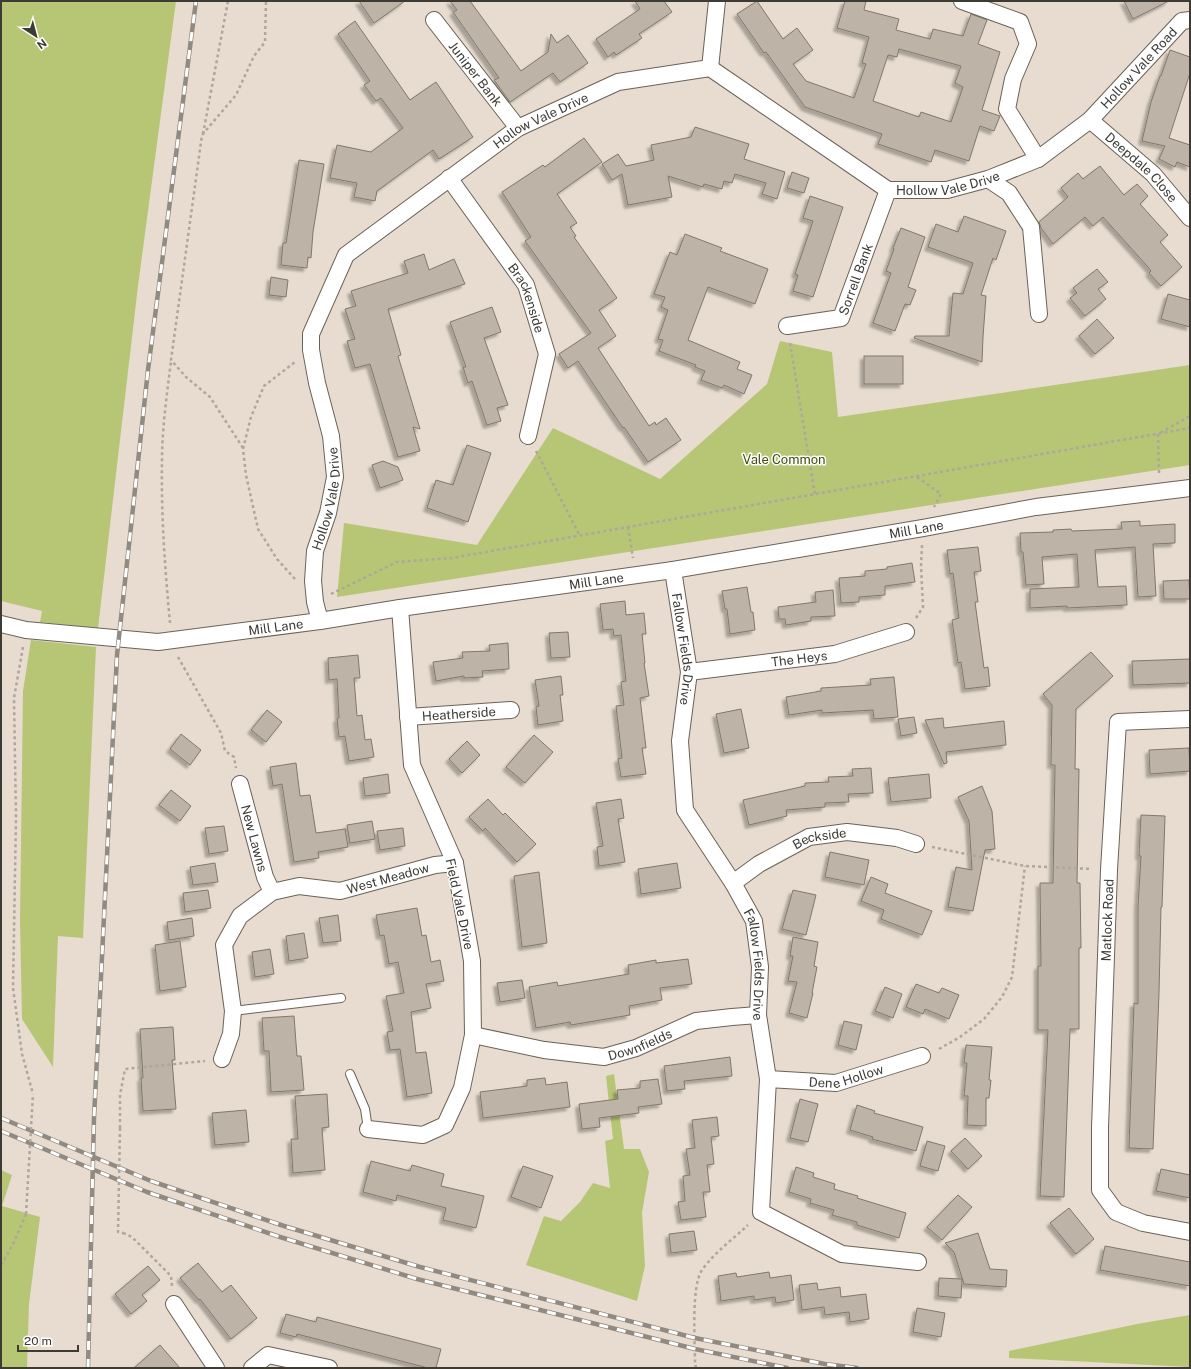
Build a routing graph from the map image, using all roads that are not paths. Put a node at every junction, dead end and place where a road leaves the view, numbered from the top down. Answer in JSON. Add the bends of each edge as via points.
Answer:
{"nodes":[{"id":1,"x":716,"y":1,"type":"edge"},
{"id":2,"x":962,"y":1,"type":"edge"},
{"id":3,"x":434,"y":20,"type":"dead end"},
{"id":4,"x":1190,"y":20,"type":"edge"},
{"id":5,"x":710,"y":68,"type":"junction"},
{"id":6,"x":1090,"y":120,"type":"junction"},
{"id":7,"x":518,"y":128,"type":"junction"},
{"id":8,"x":1038,"y":159,"type":"junction"},
{"id":9,"x":449,"y":178,"type":"junction"},
{"id":10,"x":988,"y":180,"type":"junction"},
{"id":11,"x":888,"y":190,"type":"junction"},
{"id":12,"x":1190,"y":218,"type":"edge"},
{"id":13,"x":1039,"y":314,"type":"dead end"},
{"id":14,"x":787,"y":326,"type":"road end"},
{"id":15,"x":528,"y":436,"type":"road end"},
{"id":16,"x":1190,"y":488,"type":"edge"},
{"id":17,"x":673,"y":570,"type":"junction"},
{"id":18,"x":400,"y":608,"type":"junction"},
{"id":19,"x":320,"y":620,"type":"junction"},
{"id":20,"x":1,"y":624,"type":"edge"},
{"id":21,"x":906,"y":632,"type":"road end"},
{"id":22,"x":689,"y":672,"type":"junction"},
{"id":23,"x":511,"y":710,"type":"dead end"},
{"id":24,"x":408,"y":717,"type":"junction"},
{"id":25,"x":1190,"y":719,"type":"edge"},
{"id":26,"x":240,"y":784,"type":"road end"},
{"id":27,"x":916,"y":844,"type":"road end"},
{"id":28,"x":455,"y":863,"type":"junction"},
{"id":29,"x":733,"y":883,"type":"junction"},
{"id":30,"x":272,"y":892,"type":"junction"},
{"id":31,"x":341,"y":998,"type":"dead end"},
{"id":32,"x":233,"y":1011,"type":"junction"},
{"id":33,"x":758,"y":1015,"type":"junction"},
{"id":34,"x":473,"y":1035,"type":"junction"},
{"id":35,"x":922,"y":1056,"type":"road end"},
{"id":36,"x":222,"y":1059,"type":"road end"},
{"id":37,"x":350,"y":1074,"type":"dead end"},
{"id":38,"x":768,"y":1079,"type":"junction"},
{"id":39,"x":368,"y":1129,"type":"joint"},
{"id":40,"x":1190,"y":1232,"type":"edge"},
{"id":41,"x":918,"y":1262,"type":"dead end"},
{"id":42,"x":174,"y":1304,"type":"road end"},
{"id":43,"x":216,"y":1368,"type":"edge"},
{"id":44,"x":252,"y":1368,"type":"edge"},
{"id":45,"x":329,"y":1368,"type":"edge"}],
"edges":[{"from":1,"to":5,"type":"street"},
{"from":2,"to":8,"type":"street","via":[[1020,22],[1028,44],[1012,79],[1007,109]]},
{"from":3,"to":7,"type":"street","name":"Juniper Bank"},
{"from":4,"to":6,"type":"street","name":"Hollow Vale Road","via":[[1182,21]]},
{"from":5,"to":7,"type":"street","name":"Hollow Vale Drive","via":[[618,82]]},
{"from":5,"to":11,"type":"street","name":"Hollow Vale Drive"},
{"from":6,"to":8,"type":"street","name":"Hollow Vale Drive"},
{"from":6,"to":12,"type":"street","name":"Deepdale Close","via":[[1153,174]]},
{"from":7,"to":9,"type":"street","name":"Hollow Vale Drive"},
{"from":8,"to":10,"type":"street","name":"Hollow Vale Drive"},
{"from":9,"to":15,"type":"street","name":"Brackenside","via":[[526,285],[539,326],[547,354]]},
{"from":9,"to":19,"type":"street","name":"Hollow Vale Drive","via":[[346,255],[311,334],[317,383],[331,436],[335,477],[328,513],[315,551],[313,581]]},
{"from":10,"to":11,"type":"street","name":"Hollow Vale Drive","via":[[948,190]]},
{"from":10,"to":13,"type":"street","via":[[1009,193],[1031,227]]},
{"from":11,"to":14,"type":"street","name":"Sorrell Bank","via":[[841,318]]},
{"from":16,"to":17,"type":"street","name":"Mill Lane","via":[[1036,506]]},
{"from":17,"to":18,"type":"street","name":"Mill Lane"},
{"from":17,"to":22,"type":"street","name":"Fallow Fields Drive"},
{"from":18,"to":19,"type":"street","name":"Mill Lane"},
{"from":18,"to":24,"type":"street","name":"Field Vale Drive"},
{"from":19,"to":20,"type":"street","name":"Mill Lane","via":[[158,642],[26,630]]},
{"from":21,"to":22,"type":"street","name":"The Heys","via":[[835,654]]},
{"from":22,"to":29,"type":"street","name":"Fallow Fields Drive","via":[[680,741],[685,810]]},
{"from":23,"to":24,"type":"street","name":"Heatherside"},
{"from":24,"to":28,"type":"street","name":"Field Vale Drive","via":[[412,765]]},
{"from":25,"to":40,"type":"street","name":"Matlock Road","via":[[1118,722],[1109,870],[1100,1128],[1100,1190],[1116,1212],[1143,1223]]},
{"from":26,"to":30,"type":"street","name":"New Lawns","via":[[264,877]]},
{"from":27,"to":29,"type":"street","name":"Beckside","via":[[897,838],[847,832],[809,837],[759,864]]},
{"from":28,"to":30,"type":"street","name":"West Meadow","via":[[435,865],[340,891],[299,886]]},
{"from":28,"to":34,"type":"street","name":"Field Vale Drive","via":[[472,961]]},
{"from":29,"to":33,"type":"street","name":"Fallow Fields Drive","via":[[754,921],[760,967]]},
{"from":30,"to":32,"type":"street","name":"West Meadow","via":[[240,916],[224,945]]},
{"from":31,"to":32,"type":"lane"},
{"from":32,"to":36,"type":"street","name":"West Meadow","via":[[231,1034]]},
{"from":33,"to":34,"type":"street","name":"Downfields","via":[[696,1022],[636,1048],[604,1057],[544,1050]]},
{"from":33,"to":38,"type":"street","name":"Fallow Fields Drive"},
{"from":34,"to":39,"type":"street","name":"Field Vale Drive","via":[[462,1088],[445,1125],[423,1135]]},
{"from":35,"to":38,"type":"street","name":"Dene Hollow","via":[[836,1083]]},
{"from":37,"to":39,"type":"lane","via":[[365,1109]]},
{"from":38,"to":41,"type":"street","name":"Fallow Fields Drive","via":[[761,1212],[842,1254]]},
{"from":42,"to":43,"type":"street"},
{"from":44,"to":45,"type":"street","via":[[268,1355]]}]}
